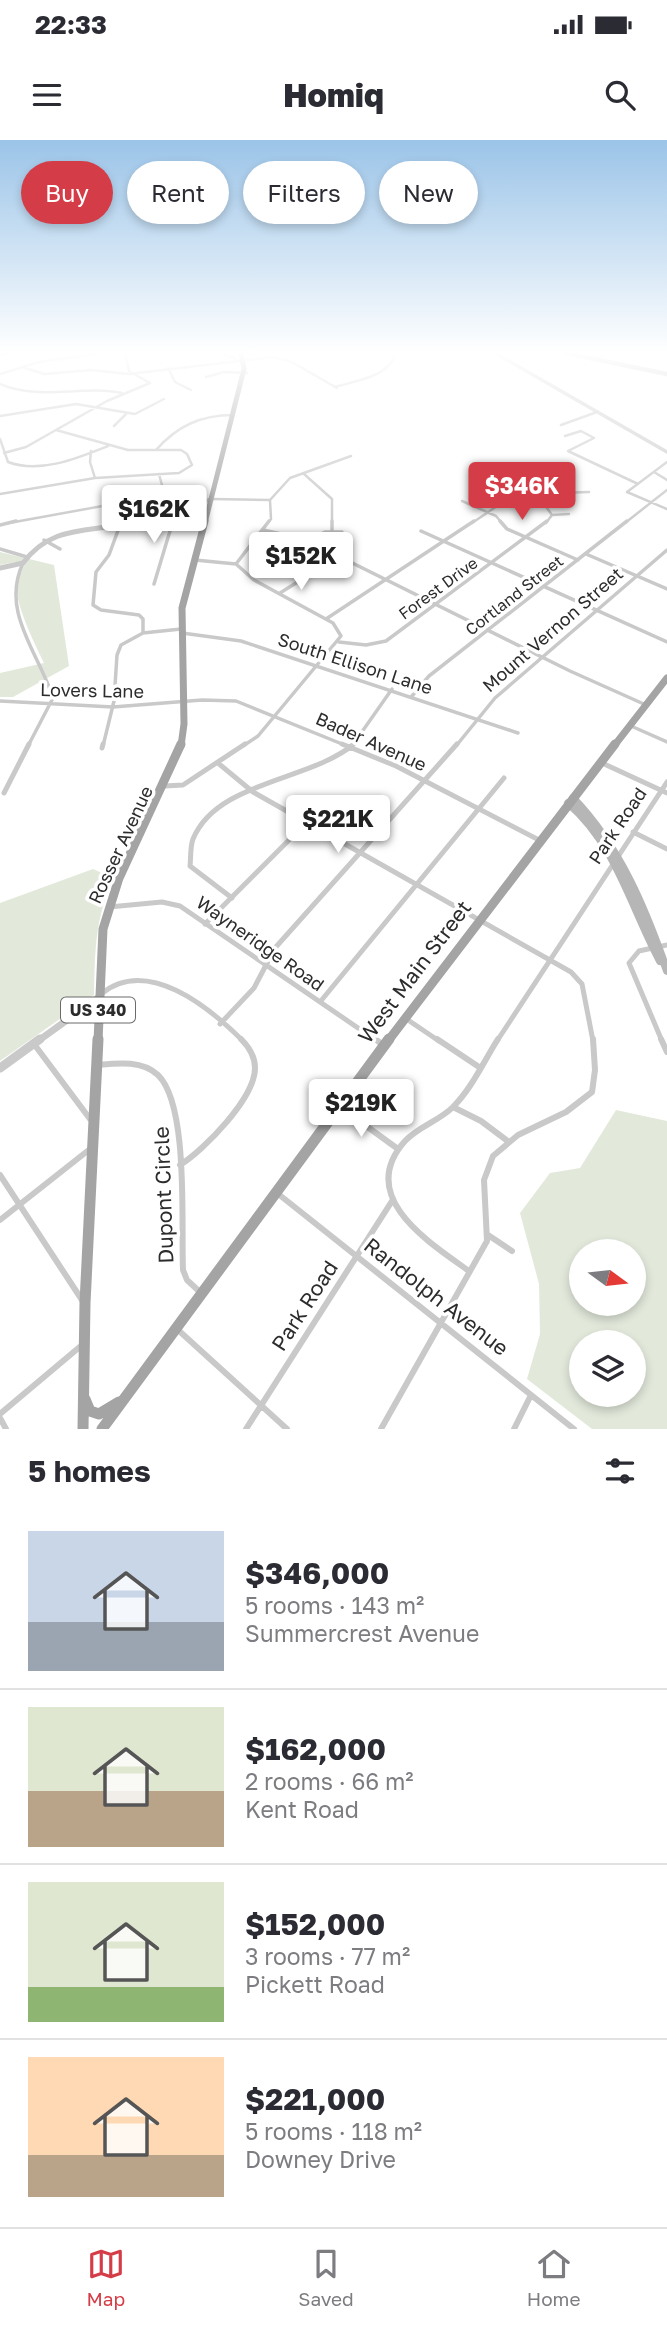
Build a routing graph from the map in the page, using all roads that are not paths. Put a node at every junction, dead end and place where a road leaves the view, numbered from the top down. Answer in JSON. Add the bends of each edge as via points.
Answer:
{"nodes":[{"id":1,"x":85,"y":413,"type":"edge"},
{"id":2,"x":122,"y":413,"type":"edge"},
{"id":3,"x":131,"y":413,"type":"edge"},
{"id":4,"x":228,"y":413,"type":"edge"},
{"id":5,"x":235,"y":413,"type":"edge"},
{"id":6,"x":594,"y":413,"type":"edge"},
{"id":7,"x":599,"y":413,"type":"edge"},
{"id":8,"x":126,"y":414,"type":"junction"},
{"id":9,"x":561,"y":425,"type":"dead end"},
{"id":10,"x":114,"y":426,"type":"dead end"},
{"id":11,"x":56,"y":430,"type":"junction"},
{"id":12,"x":565,"y":436,"type":"dead end"},
{"id":13,"x":0,"y":439,"type":"edge"},
{"id":14,"x":108,"y":446,"type":"junction"},
{"id":15,"x":91,"y":451,"type":"junction"},
{"id":16,"x":155,"y":451,"type":"junction"},
{"id":17,"x":667,"y":452,"type":"edge"},
{"id":18,"x":4,"y":453,"type":"junction"},
{"id":19,"x":351,"y":456,"type":"dead end"},
{"id":20,"x":667,"y":462,"type":"edge"},
{"id":21,"x":654,"y":472,"type":"junction"},
{"id":22,"x":159,"y":474,"type":"junction"},
{"id":23,"x":303,"y":474,"type":"junction"},
{"id":24,"x":95,"y":478,"type":"junction"},
{"id":25,"x":667,"y":480,"type":"edge"},
{"id":26,"x":638,"y":484,"type":"junction"},
{"id":27,"x":491,"y":485,"type":"dead end"},
{"id":28,"x":667,"y":490,"type":"edge"},
{"id":29,"x":589,"y":492,"type":"dead end"},
{"id":30,"x":536,"y":493,"type":"junction"},
{"id":31,"x":0,"y":494,"type":"edge"},
{"id":32,"x":212,"y":499,"type":"junction"},
{"id":33,"x":509,"y":499,"type":"junction"},
{"id":34,"x":270,"y":500,"type":"junction"},
{"id":35,"x":462,"y":501,"type":"dead end"},
{"id":36,"x":650,"y":503,"type":"junction"},
{"id":37,"x":177,"y":508,"type":"junction"},
{"id":38,"x":667,"y":509,"type":"edge"},
{"id":39,"x":487,"y":512,"type":"junction"},
{"id":40,"x":569,"y":514,"type":"dead end"},
{"id":41,"x":552,"y":515,"type":"junction"},
{"id":42,"x":1,"y":523,"type":"edge"},
{"id":43,"x":120,"y":525,"type":"junction"},
{"id":44,"x":263,"y":530,"type":"junction"},
{"id":45,"x":332,"y":531,"type":"junction"},
{"id":46,"x":342,"y":531,"type":"dead end"},
{"id":47,"x":421,"y":531,"type":"dead end"},
{"id":48,"x":528,"y":538,"type":"junction"},
{"id":49,"x":44,"y":540,"type":"junction"},
{"id":50,"x":308,"y":540,"type":"junction"},
{"id":51,"x":443,"y":541,"type":"junction"},
{"id":52,"x":0,"y":549,"type":"edge"},
{"id":53,"x":60,"y":550,"type":"dead end"},
{"id":54,"x":667,"y":550,"type":"edge"},
{"id":55,"x":585,"y":554,"type":"junction"},
{"id":56,"x":339,"y":556,"type":"junction"},
{"id":57,"x":27,"y":557,"type":"junction"},
{"id":58,"x":194,"y":559,"type":"junction"},
{"id":59,"x":578,"y":560,"type":"junction"},
{"id":60,"x":23,"y":563,"type":"junction"},
{"id":61,"x":236,"y":564,"type":"junction"},
{"id":62,"x":492,"y":564,"type":"junction"},
{"id":63,"x":1,"y":568,"type":"edge"},
{"id":64,"x":16,"y":575,"type":"junction"},
{"id":65,"x":637,"y":576,"type":"junction"},
{"id":66,"x":386,"y":579,"type":"junction"},
{"id":67,"x":155,"y":584,"type":"dead end"},
{"id":68,"x":543,"y":587,"type":"junction"},
{"id":69,"x":667,"y":589,"type":"edge"},
{"id":70,"x":279,"y":593,"type":"junction"},
{"id":71,"x":436,"y":604,"type":"junction"},
{"id":72,"x":596,"y":611,"type":"junction"},
{"id":73,"x":326,"y":619,"type":"junction"},
{"id":74,"x":488,"y":630,"type":"junction"},
{"id":75,"x":181,"y":631,"type":"junction"},
{"id":76,"x":143,"y":633,"type":"junction"},
{"id":77,"x":339,"y":642,"type":"junction"},
{"id":78,"x":667,"y":642,"type":"edge"},
{"id":79,"x":541,"y":657,"type":"junction"},
{"id":80,"x":318,"y":665,"type":"junction"},
{"id":81,"x":667,"y":678,"type":"edge"},
{"id":82,"x":392,"y":689,"type":"junction"},
{"id":83,"x":412,"y":696,"type":"junction"},
{"id":84,"x":0,"y":701,"type":"edge"},
{"id":85,"x":183,"y":703,"type":"junction"},
{"id":86,"x":50,"y":705,"type":"junction"},
{"id":87,"x":646,"y":705,"type":"junction"},
{"id":88,"x":113,"y":707,"type":"junction"},
{"id":89,"x":277,"y":716,"type":"junction"},
{"id":90,"x":478,"y":720,"type":"junction"},
{"id":91,"x":630,"y":725,"type":"junction"},
{"id":92,"x":518,"y":733,"type":"dead end"},
{"id":93,"x":667,"y":742,"type":"edge"},
{"id":94,"x":351,"y":747,"type":"junction"},
{"id":95,"x":102,"y":748,"type":"dead end"},
{"id":96,"x":218,"y":763,"type":"junction"},
{"id":97,"x":601,"y":763,"type":"junction"},
{"id":98,"x":505,"y":778,"type":"dead end"},
{"id":99,"x":425,"y":780,"type":"junction"},
{"id":100,"x":667,"y":782,"type":"edge"},
{"id":101,"x":165,"y":786,"type":"junction"},
{"id":102,"x":250,"y":790,"type":"junction"},
{"id":103,"x":664,"y":792,"type":"edge"},
{"id":104,"x":4,"y":793,"type":"dead end"},
{"id":105,"x":570,"y":800,"type":"junction"},
{"id":106,"x":479,"y":809,"type":"junction"},
{"id":107,"x":306,"y":823,"type":"junction"},
{"id":108,"x":633,"y":832,"type":"junction"},
{"id":109,"x":540,"y":840,"type":"junction"},
{"id":110,"x":667,"y":849,"type":"edge"},
{"id":111,"x":360,"y":852,"type":"junction"},
{"id":112,"x":615,"y":858,"type":"junction"},
{"id":113,"x":417,"y":884,"type":"junction"},
{"id":114,"x":232,"y":898,"type":"junction"},
{"id":115,"x":108,"y":907,"type":"junction"},
{"id":116,"x":478,"y":919,"type":"junction"},
{"id":117,"x":205,"y":923,"type":"junction"},
{"id":118,"x":660,"y":946,"type":"edge"},
{"id":119,"x":550,"y":959,"type":"junction"},
{"id":120,"x":265,"y":964,"type":"junction"},
{"id":121,"x":667,"y":972,"type":"edge"},
{"id":122,"x":99,"y":996,"type":"junction"},
{"id":123,"x":320,"y":1002,"type":"junction"},
{"id":124,"x":405,"y":1018,"type":"junction"},
{"id":125,"x":220,"y":1024,"type":"junction"},
{"id":126,"x":34,"y":1044,"type":"junction"},
{"id":127,"x":384,"y":1046,"type":"junction"},
{"id":128,"x":667,"y":1052,"type":"edge"},
{"id":129,"x":96,"y":1065,"type":"junction"},
{"id":130,"x":479,"y":1067,"type":"junction"},
{"id":131,"x":0,"y":1068,"type":"edge"},
{"id":132,"x":340,"y":1107,"type":"junction"},
{"id":133,"x":453,"y":1107,"type":"junction"},
{"id":134,"x":92,"y":1122,"type":"junction"},
{"id":135,"x":509,"y":1142,"type":"junction"},
{"id":136,"x":91,"y":1148,"type":"junction"},
{"id":137,"x":398,"y":1149,"type":"junction"},
{"id":138,"x":180,"y":1165,"type":"junction"},
{"id":139,"x":0,"y":1175,"type":"edge"},
{"id":140,"x":276,"y":1193,"type":"junction"},
{"id":141,"x":392,"y":1201,"type":"junction"},
{"id":142,"x":19,"y":1205,"type":"junction"},
{"id":143,"x":0,"y":1220,"type":"edge"},
{"id":144,"x":488,"y":1235,"type":"junction"},
{"id":145,"x":512,"y":1251,"type":"dead end"},
{"id":146,"x":357,"y":1257,"type":"junction"},
{"id":147,"x":469,"y":1271,"type":"junction"},
{"id":148,"x":202,"y":1293,"type":"junction"},
{"id":149,"x":85,"y":1303,"type":"junction"},
{"id":150,"x":440,"y":1323,"type":"junction"},
{"id":151,"x":176,"y":1328,"type":"junction"},
{"id":152,"x":83,"y":1344,"type":"junction"},
{"id":153,"x":133,"y":1387,"type":"junction"},
{"id":154,"x":83,"y":1390,"type":"junction"},
{"id":155,"x":531,"y":1395,"type":"junction"},
{"id":156,"x":261,"y":1406,"type":"junction"},
{"id":157,"x":0,"y":1416,"type":"edge"},
{"id":158,"x":6,"y":1429,"type":"edge"},
{"id":159,"x":83,"y":1429,"type":"edge"},
{"id":160,"x":102,"y":1429,"type":"edge"},
{"id":161,"x":246,"y":1429,"type":"edge"},
{"id":162,"x":287,"y":1429,"type":"edge"},
{"id":163,"x":381,"y":1429,"type":"edge"},
{"id":164,"x":514,"y":1429,"type":"edge"},
{"id":165,"x":574,"y":1429,"type":"edge"}],
"edges":[{"from":1,"to":11,"type":"street"},
{"from":2,"to":8,"type":"street"},
{"from":3,"to":8,"type":"street"},
{"from":4,"to":16,"type":"street","via":[[197,418]]},
{"from":5,"to":32,"type":"main road","name":"Rosser Avenue","number":"US 340"},
{"from":6,"to":9,"type":"street"},
{"from":7,"to":17,"type":"street"},
{"from":8,"to":10,"type":"street"},
{"from":11,"to":14,"type":"street"},
{"from":11,"to":18,"type":"street","via":[[23,449]]},
{"from":12,"to":26,"type":"street","via":[[581,431],[594,438],[568,451]]},
{"from":13,"to":18,"type":"street"},
{"from":14,"to":15,"type":"street"},
{"from":14,"to":16,"type":"street"},
{"from":15,"to":18,"type":"street","via":[[24,467],[9,463]]},
{"from":15,"to":24,"type":"street"},
{"from":16,"to":22,"type":"street","via":[[181,450],[192,463],[182,472]]},
{"from":19,"to":23,"type":"street"},
{"from":20,"to":21,"type":"street"},
{"from":21,"to":25,"type":"street"},
{"from":21,"to":26,"type":"street"},
{"from":22,"to":24,"type":"street"},
{"from":22,"to":42,"type":"street","via":[[163,489],[152,497]]},
{"from":23,"to":34,"type":"street","via":[[288,479]]},
{"from":23,"to":45,"type":"street","via":[[331,497]]},
{"from":24,"to":31,"type":"street"},
{"from":26,"to":36,"type":"street","via":[[627,493]]},
{"from":27,"to":33,"type":"street"},
{"from":28,"to":36,"type":"street","name":"Cortland Street"},
{"from":29,"to":30,"type":"street"},
{"from":30,"to":33,"type":"street"},
{"from":30,"to":41,"type":"street"},
{"from":32,"to":34,"type":"street"},
{"from":32,"to":37,"type":"street"},
{"from":32,"to":58,"type":"main road","name":"Rosser Avenue","number":"US 340"},
{"from":33,"to":39,"type":"street"},
{"from":34,"to":44,"type":"street","via":[[272,517]]},
{"from":35,"to":39,"type":"street"},
{"from":36,"to":38,"type":"street"},
{"from":36,"to":55,"type":"street","name":"Cortland Street"},
{"from":37,"to":43,"type":"street"},
{"from":37,"to":67,"type":"street"},
{"from":39,"to":48,"type":"street","via":[[507,529]]},
{"from":39,"to":51,"type":"street"},
{"from":40,"to":41,"type":"street"},
{"from":41,"to":48,"type":"street","name":"Forest Drive"},
{"from":43,"to":49,"type":"street"},
{"from":43,"to":76,"type":"street","via":[[96,572],[93,605],[104,611],[139,615]]},
{"from":44,"to":50,"type":"street"},
{"from":44,"to":61,"type":"street"},
{"from":45,"to":46,"type":"street"},
{"from":45,"to":50,"type":"street"},
{"from":47,"to":51,"type":"street"},
{"from":48,"to":59,"type":"street"},
{"from":48,"to":62,"type":"street","name":"Forest Drive"},
{"from":49,"to":53,"type":"street"},
{"from":49,"to":57,"type":"street"},
{"from":50,"to":56,"type":"street"},
{"from":51,"to":62,"type":"street"},
{"from":51,"to":66,"type":"street"},
{"from":52,"to":57,"type":"street"},
{"from":54,"to":65,"type":"street","name":"Mount Vernon Street"},
{"from":55,"to":59,"type":"street","name":"Cortland Street"},
{"from":55,"to":65,"type":"street"},
{"from":56,"to":66,"type":"street"},
{"from":56,"to":70,"type":"street"},
{"from":57,"to":60,"type":"street"},
{"from":58,"to":61,"type":"street"},
{"from":58,"to":75,"type":"main road","name":"Rosser Avenue","number":"US 340"},
{"from":59,"to":68,"type":"street","name":"Cortland Street"},
{"from":60,"to":63,"type":"street"},
{"from":60,"to":64,"type":"street"},
{"from":61,"to":70,"type":"street"},
{"from":62,"to":68,"type":"street"},
{"from":62,"to":71,"type":"street","name":"Forest Drive"},
{"from":63,"to":64,"type":"street"},
{"from":64,"to":86,"type":"street","via":[[12,594],[24,640],[49,680]]},
{"from":65,"to":69,"type":"street"},
{"from":65,"to":72,"type":"street","name":"Mount Vernon Street"},
{"from":66,"to":71,"type":"street"},
{"from":66,"to":73,"type":"street"},
{"from":68,"to":72,"type":"street"},
{"from":68,"to":74,"type":"street","name":"Cortland Street"},
{"from":70,"to":73,"type":"street"},
{"from":71,"to":74,"type":"street"},
{"from":71,"to":77,"type":"street","name":"Forest Drive","via":[[383,642]]},
{"from":72,"to":78,"type":"street"},
{"from":72,"to":79,"type":"street","name":"Mount Vernon Street"},
{"from":73,"to":77,"type":"street","via":[[340,631]]},
{"from":74,"to":79,"type":"street"},
{"from":74,"to":83,"type":"street","name":"Cortland Street"},
{"from":75,"to":76,"type":"street","name":"South Ellison Lane"},
{"from":75,"to":80,"type":"street","name":"South Ellison Lane","via":[[233,639]]},
{"from":75,"to":85,"type":"main road","name":"Rosser Avenue","number":"US 340"},
{"from":76,"to":88,"type":"street","via":[[119,648]]},
{"from":77,"to":80,"type":"street"},
{"from":79,"to":87,"type":"street"},
{"from":79,"to":90,"type":"street","name":"Mount Vernon Street","via":[[495,698]]},
{"from":80,"to":82,"type":"street","name":"South Ellison Lane"},
{"from":80,"to":89,"type":"street"},
{"from":81,"to":87,"type":"main road","name":"West Main Street"},
{"from":82,"to":83,"type":"street","name":"South Ellison Lane"},
{"from":82,"to":94,"type":"street"},
{"from":83,"to":90,"type":"street","name":"South Ellison Lane"},
{"from":84,"to":86,"type":"street","name":"Lovers Lane"},
{"from":85,"to":88,"type":"street","name":"Lovers Lane"},
{"from":85,"to":89,"type":"street","name":"Bader Avenue","via":[[232,699]]},
{"from":85,"to":101,"type":"main road","name":"Rosser Avenue","number":"US 340","via":[[181,748]]},
{"from":86,"to":88,"type":"street","name":"Lovers Lane"},
{"from":86,"to":104,"type":"street"},
{"from":87,"to":91,"type":"main road","name":"West Main Street"},
{"from":88,"to":95,"type":"street"},
{"from":89,"to":94,"type":"street","name":"Bader Avenue"},
{"from":89,"to":96,"type":"street","via":[[250,742]]},
{"from":90,"to":92,"type":"street","name":"South Ellison Lane"},
{"from":90,"to":99,"type":"street","name":"Mount Vernon Street"},
{"from":91,"to":93,"type":"street"},
{"from":91,"to":97,"type":"main road","name":"West Main Street"},
{"from":94,"to":99,"type":"street","name":"Bader Avenue"},
{"from":94,"to":102,"type":"street"},
{"from":96,"to":101,"type":"street","via":[[180,786]]},
{"from":96,"to":102,"type":"street"},
{"from":97,"to":103,"type":"street"},
{"from":97,"to":105,"type":"main road","name":"West Main Street"},
{"from":98,"to":106,"type":"street"},
{"from":99,"to":106,"type":"street","name":"Bader Avenue"},
{"from":99,"to":111,"type":"street","name":"Mount Vernon Street"},
{"from":100,"to":103,"type":"street","name":"Park Road"},
{"from":101,"to":115,"type":"main road","name":"Rosser Avenue","number":"US 340"},
{"from":102,"to":107,"type":"street"},
{"from":102,"to":114,"type":"street","via":[[206,820],[190,851],[192,869]]},
{"from":103,"to":108,"type":"street","name":"Park Road"},
{"from":105,"to":109,"type":"main road","name":"West Main Street"},
{"from":105,"to":112,"type":"main road"},
{"from":106,"to":109,"type":"street","name":"Bader Avenue"},
{"from":106,"to":113,"type":"street"},
{"from":107,"to":111,"type":"street"},
{"from":107,"to":114,"type":"street"},
{"from":108,"to":110,"type":"street"},
{"from":108,"to":112,"type":"street","name":"Park Road"},
{"from":109,"to":116,"type":"main road","name":"West Main Street"},
{"from":111,"to":113,"type":"street"},
{"from":111,"to":120,"type":"street","name":"Mount Vernon Street"},
{"from":112,"to":118,"type":"main road"},
{"from":112,"to":119,"type":"street","name":"Park Road"},
{"from":113,"to":116,"type":"street"},
{"from":113,"to":123,"type":"street"},
{"from":114,"to":117,"type":"street"},
{"from":115,"to":117,"type":"street","name":"Wayneridge Road","via":[[170,902]]},
{"from":115,"to":122,"type":"main road","name":"Rosser Avenue","number":"US 340"},
{"from":116,"to":119,"type":"street"},
{"from":116,"to":124,"type":"main road","name":"West Main Street"},
{"from":117,"to":120,"type":"street","name":"Wayneridge Road"},
{"from":118,"to":121,"type":"main road"},
{"from":118,"to":128,"type":"street","via":[[633,955],[629,968]]},
{"from":119,"to":130,"type":"street","name":"Park Road"},
{"from":119,"to":135,"type":"street","via":[[574,974],[584,994],[595,1087],[579,1103]]},
{"from":120,"to":123,"type":"street","name":"Wayneridge Road"},
{"from":120,"to":125,"type":"street","name":"Mount Vernon Street","via":[[254,988]]},
{"from":122,"to":125,"type":"street","via":[[125,981],[148,979],[174,990]]},
{"from":122,"to":126,"type":"street"},
{"from":122,"to":129,"type":"main road","name":"Rosser Avenue","number":"US 340"},
{"from":123,"to":127,"type":"street","name":"Wayneridge Road"},
{"from":124,"to":127,"type":"main road","name":"West Main Street"},
{"from":124,"to":130,"type":"street"},
{"from":125,"to":138,"type":"street","via":[[251,1050],[253,1081],[211,1138]]},
{"from":126,"to":131,"type":"street"},
{"from":126,"to":134,"type":"street"},
{"from":127,"to":132,"type":"main road","name":"West Main Street"},
{"from":129,"to":134,"type":"main road","name":"Rosser Avenue","number":"US 340"},
{"from":129,"to":138,"type":"street","name":"Dupont Circle","via":[[136,1062],[164,1082],[177,1110]]},
{"from":130,"to":133,"type":"street","name":"Park Road"},
{"from":132,"to":137,"type":"street"},
{"from":132,"to":140,"type":"main road","name":"West Main Street"},
{"from":133,"to":135,"type":"street"},
{"from":133,"to":137,"type":"street"},
{"from":134,"to":136,"type":"main road","name":"Rosser Avenue","number":"US 340"},
{"from":135,"to":144,"type":"street","via":[[495,1154],[485,1175]]},
{"from":136,"to":142,"type":"street"},
{"from":136,"to":149,"type":"main road","name":"Rosser Avenue","number":"US 340"},
{"from":137,"to":141,"type":"street","via":[[390,1177]]},
{"from":138,"to":148,"type":"street","name":"Dupont Circle","via":[[183,1270]]},
{"from":139,"to":142,"type":"street"},
{"from":140,"to":146,"type":"street","name":"Randolph Avenue"},
{"from":140,"to":148,"type":"main road","name":"West Main Street"},
{"from":141,"to":146,"type":"street","name":"Park Road"},
{"from":141,"to":147,"type":"street","via":[[410,1227]]},
{"from":142,"to":143,"type":"street"},
{"from":142,"to":149,"type":"street"},
{"from":144,"to":145,"type":"street"},
{"from":144,"to":147,"type":"street"},
{"from":146,"to":150,"type":"street","name":"Randolph Avenue"},
{"from":146,"to":156,"type":"street","name":"Park Road"},
{"from":147,"to":150,"type":"street"},
{"from":148,"to":151,"type":"main road","name":"West Main Street"},
{"from":149,"to":152,"type":"main road","name":"Rosser Avenue","number":"US 340"},
{"from":150,"to":155,"type":"street","name":"Randolph Avenue"},
{"from":150,"to":163,"type":"street"},
{"from":151,"to":153,"type":"main road","name":"West Main Street"},
{"from":151,"to":156,"type":"street"},
{"from":152,"to":154,"type":"main road","name":"Rosser Avenue","number":"US 340"},
{"from":152,"to":157,"type":"street"},
{"from":153,"to":154,"type":"main road","via":[[99,1414],[90,1411]]},
{"from":153,"to":160,"type":"main road","name":"West Main Street"},
{"from":154,"to":159,"type":"main road","name":"Rosser Avenue","number":"US 340"},
{"from":155,"to":164,"type":"street"},
{"from":155,"to":165,"type":"street","name":"Randolph Avenue"},
{"from":156,"to":161,"type":"street","name":"Park Road"},
{"from":156,"to":162,"type":"street"},
{"from":157,"to":158,"type":"street"}]}
